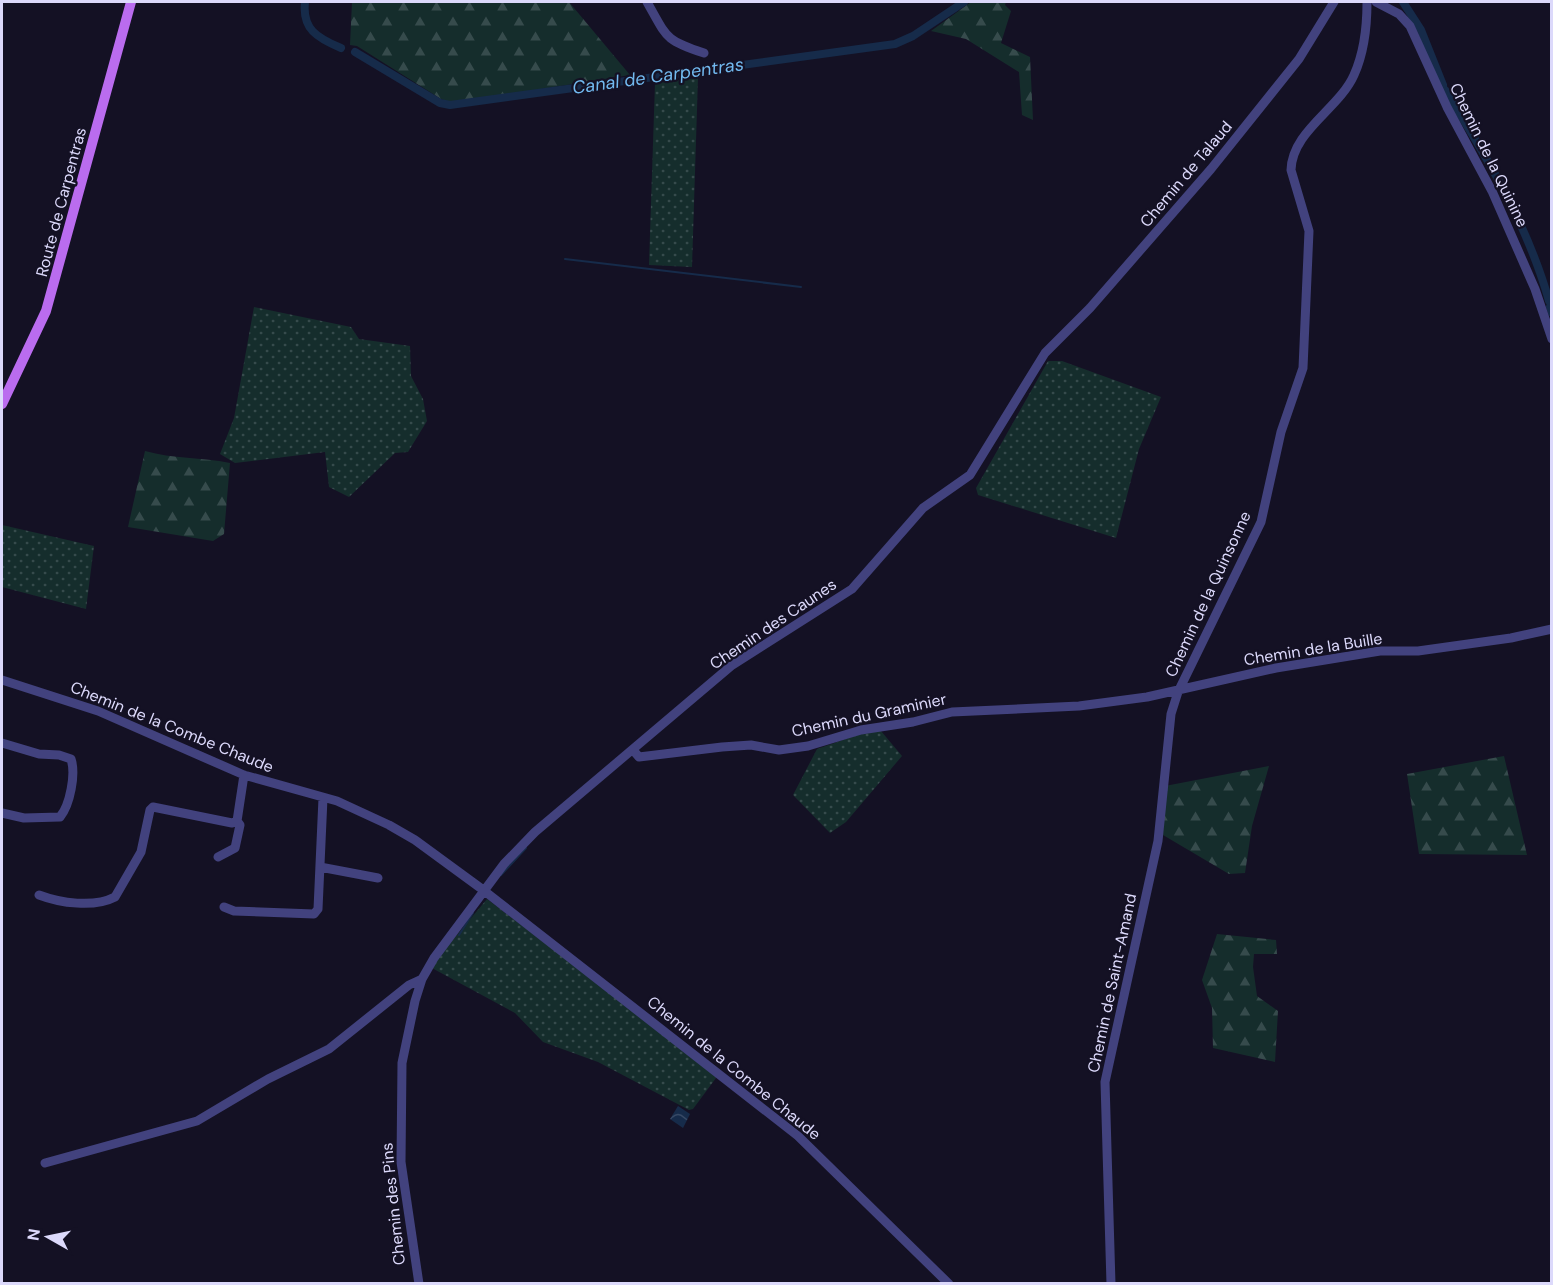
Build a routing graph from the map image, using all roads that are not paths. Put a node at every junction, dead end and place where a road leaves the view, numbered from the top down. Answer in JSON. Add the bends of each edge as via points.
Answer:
{"nodes":[{"id":1,"x":131,"y":2,"type":"edge"},
{"id":2,"x":647,"y":2,"type":"edge"},
{"id":3,"x":1334,"y":2,"type":"edge"},
{"id":4,"x":1367,"y":2,"type":"edge"},
{"id":5,"x":1376,"y":2,"type":"edge"},
{"id":6,"x":704,"y":52,"type":"dead end"},
{"id":7,"x":1551,"y":339,"type":"edge"},
{"id":8,"x":1045,"y":353,"type":"joint"},
{"id":9,"x":2,"y":404,"type":"edge"},
{"id":10,"x":1551,"y":629,"type":"edge"},
{"id":11,"x":2,"y":680,"type":"edge"},
{"id":12,"x":1178,"y":692,"type":"junction"},
{"id":13,"x":1079,"y":706,"type":"joint"},
{"id":14,"x":2,"y":745,"type":"edge"},
{"id":15,"x":633,"y":750,"type":"junction"},
{"id":16,"x":244,"y":775,"type":"junction"},
{"id":17,"x":323,"y":798,"type":"junction"},
{"id":18,"x":2,"y":813,"type":"edge"},
{"id":19,"x":237,"y":821,"type":"junction"},
{"id":20,"x":218,"y":857,"type":"dead end"},
{"id":21,"x":320,"y":867,"type":"junction"},
{"id":22,"x":378,"y":878,"type":"dead end"},
{"id":23,"x":485,"y":892,"type":"junction"},
{"id":24,"x":39,"y":895,"type":"dead end"},
{"id":25,"x":224,"y":907,"type":"dead end"},
{"id":26,"x":422,"y":979,"type":"junction"},
{"id":27,"x":45,"y":1163,"type":"dead end"},
{"id":28,"x":419,"y":1284,"type":"edge"},
{"id":29,"x":949,"y":1284,"type":"edge"},
{"id":30,"x":1111,"y":1284,"type":"edge"}],
"edges":[{"from":1,"to":9,"type":"main road","name":"Route de Carpentras","via":[[46,311]]},
{"from":2,"to":6,"type":"street","via":[[669,39]]},
{"from":3,"to":8,"type":"street","name":"Chemin de Talaud","via":[[1304,53],[1211,169],[1090,308]]},
{"from":4,"to":12,"type":"street","name":"Chemin de la Quinsonne","via":[[1367,20],[1354,75],[1300,142],[1291,161],[1310,231],[1304,368],[1281,432],[1261,522]]},
{"from":5,"to":7,"type":"street","name":"Chemin de la Quinine","via":[[1399,14],[1410,26],[1491,190],[1535,289]]},
{"from":8,"to":15,"type":"street","name":"Chemin des Caunes","via":[[1016,395],[976,468],[923,508],[852,589],[731,666]]},
{"from":10,"to":12,"type":"street","name":"Chemin de la Buille","via":[[1418,651],[1380,651],[1276,669]]},
{"from":11,"to":16,"type":"street","name":"Chemin de la Combe Chaude","via":[[98,711]]},
{"from":12,"to":13,"type":"street","name":"Chemin de la Buille"},
{"from":12,"to":30,"type":"street","name":"Chemin de Saint-Amand","via":[[1171,714],[1158,841],[1105,1082]]},
{"from":13,"to":15,"type":"street","name":"Chemin du Graminier","via":[[952,712],[779,750],[751,745],[639,757]]},
{"from":14,"to":18,"type":"street","via":[[59,755],[71,759],[74,767],[60,818],[24,818]]},
{"from":15,"to":23,"type":"street","name":"Chemin des Caunes","via":[[535,832],[504,864]]},
{"from":16,"to":17,"type":"street","name":"Chemin de la Combe Chaude"},
{"from":16,"to":19,"type":"street"},
{"from":17,"to":21,"type":"street"},
{"from":17,"to":23,"type":"street","name":"Chemin de la Combe Chaude","via":[[415,840]]},
{"from":19,"to":20,"type":"street","via":[[240,825],[235,848]]},
{"from":19,"to":24,"type":"street","via":[[153,807],[141,852],[115,897],[96,903],[52,900]]},
{"from":21,"to":22,"type":"street"},
{"from":21,"to":25,"type":"street","via":[[318,909],[314,914],[234,911]]},
{"from":23,"to":26,"type":"street","name":"Chemin des Pins"},
{"from":23,"to":29,"type":"street","name":"Chemin de la Combe Chaude","via":[[790,1130]]},
{"from":26,"to":27,"type":"street","via":[[409,985],[329,1050],[268,1079],[197,1121]]},
{"from":26,"to":28,"type":"street","name":"Chemin des Pins","via":[[402,1063],[400,1150]]}]}
